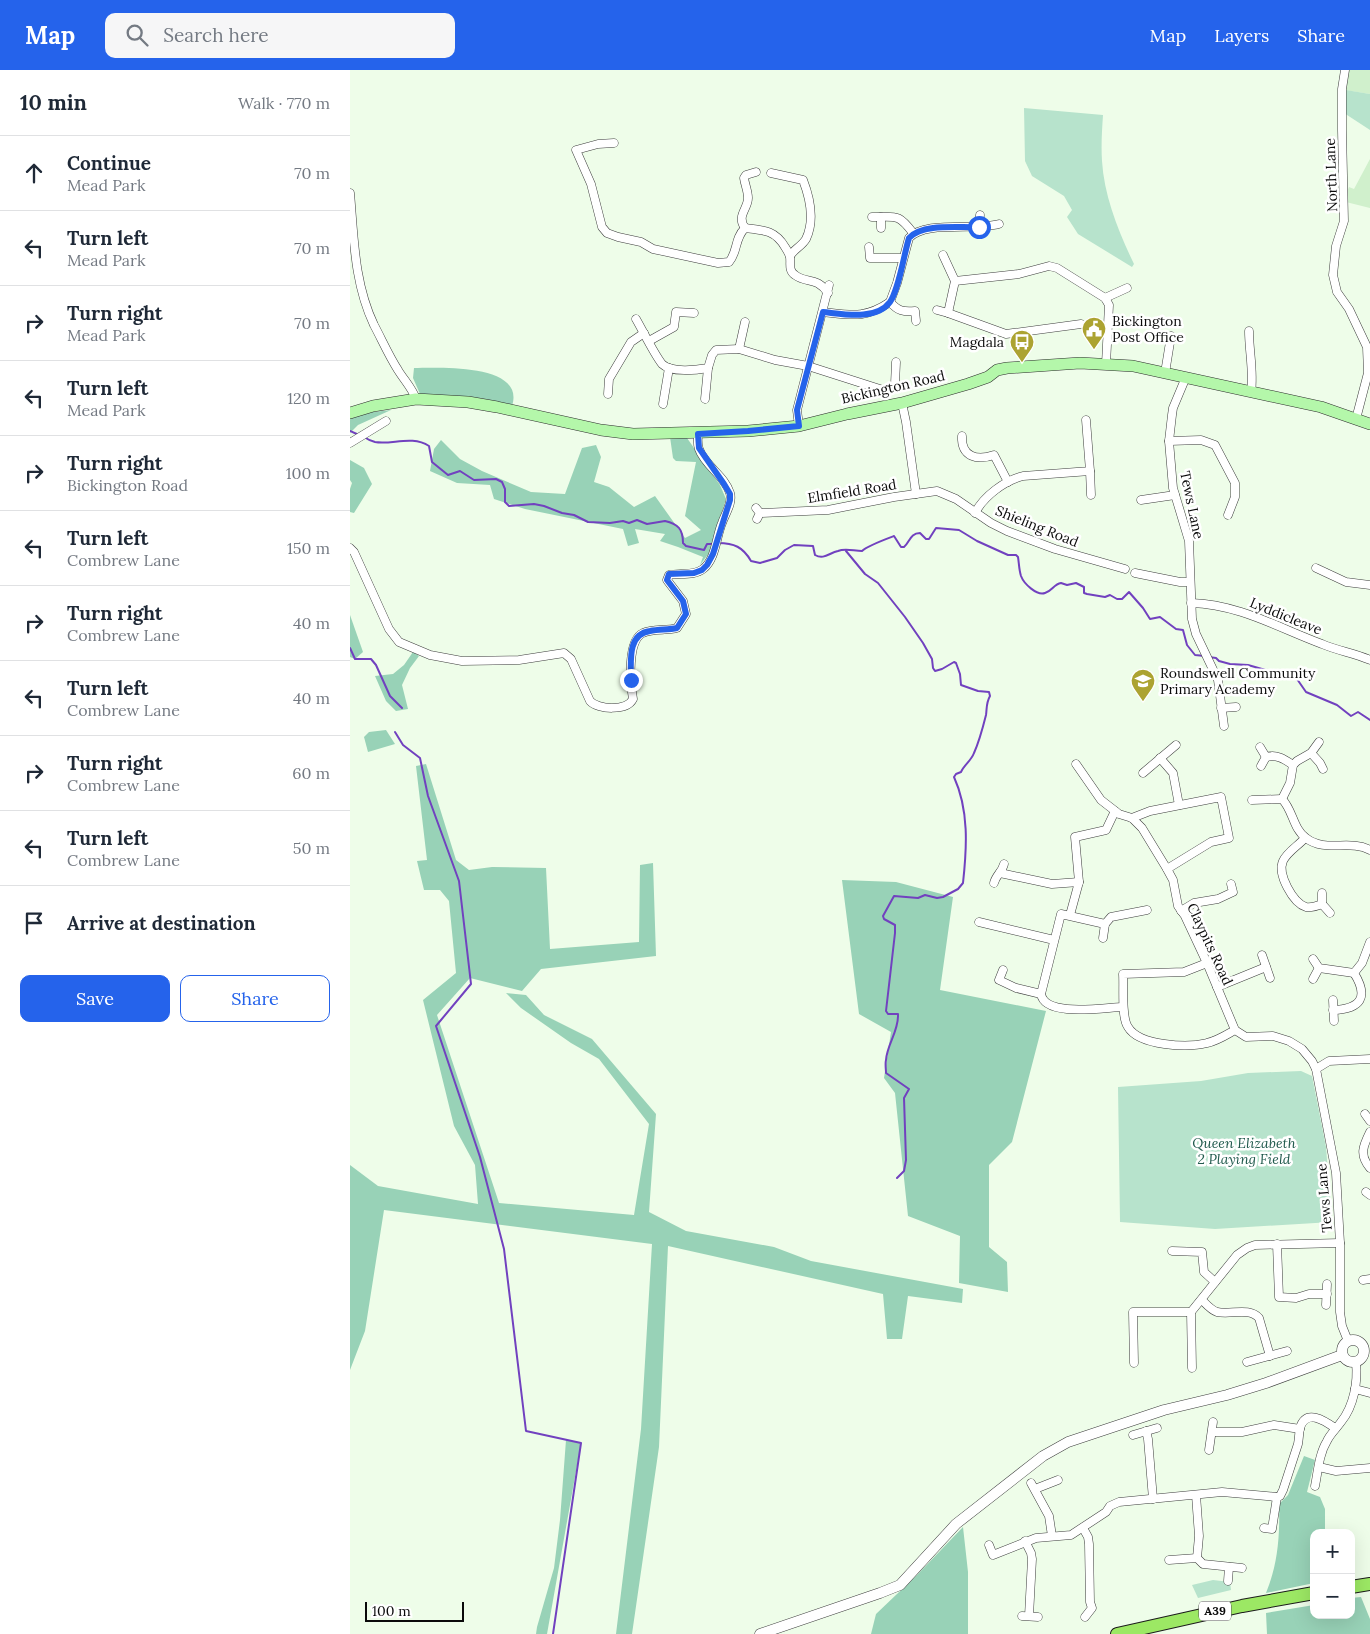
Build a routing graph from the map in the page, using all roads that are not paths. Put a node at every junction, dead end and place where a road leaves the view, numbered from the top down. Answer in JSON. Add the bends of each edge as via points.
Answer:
{"nodes":[{"id":1,"x":1344,"y":70,"type":"edge"},
{"id":2,"x":614,"y":143,"type":"dead end"},
{"id":3,"x":756,"y":172,"type":"dead end"},
{"id":4,"x":771,"y":173,"type":"dead end"},
{"id":5,"x":350,"y":193,"type":"edge"},
{"id":6,"x":980,"y":215,"type":"dead end"},
{"id":7,"x":872,"y":217,"type":"dead end"},
{"id":8,"x":881,"y":217,"type":"junction"},
{"id":9,"x":999,"y":224,"type":"dead end"},
{"id":10,"x":979,"y":227,"type":"junction"},
{"id":11,"x":745,"y":228,"type":"junction"},
{"id":12,"x":881,"y":228,"type":"dead end"},
{"id":13,"x":913,"y":233,"type":"junction"},
{"id":14,"x":870,"y":247,"type":"dead end"},
{"id":15,"x":943,"y":254,"type":"dead end"},
{"id":16,"x":790,"y":256,"type":"junction"},
{"id":17,"x":903,"y":258,"type":"junction"},
{"id":18,"x":955,"y":281,"type":"junction"},
{"id":19,"x":1127,"y":288,"type":"dead end"},
{"id":20,"x":1106,"y":298,"type":"junction"},
{"id":21,"x":890,"y":302,"type":"junction"},
{"id":22,"x":937,"y":310,"type":"dead end"},
{"id":23,"x":823,"y":312,"type":"junction"},
{"id":24,"x":694,"y":313,"type":"dead end"},
{"id":25,"x":948,"y":313,"type":"junction"},
{"id":26,"x":636,"y":319,"type":"dead end"},
{"id":27,"x":916,"y":321,"type":"dead end"},
{"id":28,"x":745,"y":322,"type":"dead end"},
{"id":29,"x":1081,"y":324,"type":"dead end"},
{"id":30,"x":1249,"y":331,"type":"dead end"},
{"id":31,"x":1171,"y":336,"type":"dead end"},
{"id":32,"x":646,"y":337,"type":"junction"},
{"id":33,"x":739,"y":349,"type":"junction"},
{"id":34,"x":896,"y":362,"type":"dead end"},
{"id":35,"x":1106,"y":364,"type":"junction"},
{"id":36,"x":808,"y":366,"type":"junction"},
{"id":37,"x":669,"y":368,"type":"junction"},
{"id":38,"x":708,"y":368,"type":"junction"},
{"id":39,"x":1165,"y":372,"type":"junction"},
{"id":40,"x":1186,"y":377,"type":"junction"},
{"id":41,"x":1251,"y":392,"type":"junction"},
{"id":42,"x":608,"y":394,"type":"dead end"},
{"id":43,"x":416,"y":399,"type":"junction"},
{"id":44,"x":706,"y":399,"type":"dead end"},
{"id":45,"x":902,"y":403,"type":"junction"},
{"id":46,"x":663,"y":404,"type":"dead end"},
{"id":47,"x":350,"y":413,"type":"edge"},
{"id":48,"x":1356,"y":418,"type":"junction"},
{"id":49,"x":1086,"y":420,"type":"dead end"},
{"id":50,"x":386,"y":421,"type":"dead end"},
{"id":51,"x":1370,"y":424,"type":"edge"},
{"id":52,"x":799,"y":426,"type":"junction"},
{"id":53,"x":698,"y":434,"type":"junction"},
{"id":54,"x":959,"y":441,"type":"dead end"},
{"id":55,"x":1169,"y":441,"type":"junction"},
{"id":56,"x":352,"y":442,"type":"edge"},
{"id":57,"x":990,"y":446,"type":"dead end"},
{"id":58,"x":994,"y":455,"type":"junction"},
{"id":59,"x":1090,"y":471,"type":"junction"},
{"id":60,"x":1008,"y":482,"type":"junction"},
{"id":61,"x":916,"y":494,"type":"junction"},
{"id":62,"x":1175,"y":494,"type":"junction"},
{"id":63,"x":1090,"y":495,"type":"dead end"},
{"id":64,"x":1141,"y":500,"type":"dead end"},
{"id":65,"x":758,"y":513,"type":"dead end"},
{"id":66,"x":975,"y":513,"type":"junction"},
{"id":67,"x":1228,"y":515,"type":"dead end"},
{"id":68,"x":350,"y":548,"type":"edge"},
{"id":69,"x":1316,"y":568,"type":"dead end"},
{"id":70,"x":1125,"y":569,"type":"dead end"},
{"id":71,"x":1135,"y":573,"type":"dead end"},
{"id":72,"x":1190,"y":582,"type":"junction"},
{"id":73,"x":1370,"y":585,"type":"edge"},
{"id":74,"x":1191,"y":603,"type":"junction"},
{"id":75,"x":1370,"y":660,"type":"edge"},
{"id":76,"x":1236,"y":707,"type":"dead end"},
{"id":77,"x":1221,"y":708,"type":"junction"},
{"id":78,"x":1224,"y":726,"type":"dead end"},
{"id":79,"x":1319,"y":742,"type":"dead end"},
{"id":80,"x":1176,"y":745,"type":"dead end"},
{"id":81,"x":1260,"y":747,"type":"dead end"},
{"id":82,"x":1312,"y":753,"type":"junction"},
{"id":83,"x":1266,"y":757,"type":"junction"},
{"id":84,"x":1160,"y":758,"type":"junction"},
{"id":85,"x":1076,"y":764,"type":"dead end"},
{"id":86,"x":1293,"y":765,"type":"junction"},
{"id":87,"x":1261,"y":766,"type":"dead end"},
{"id":88,"x":1323,"y":769,"type":"dead end"},
{"id":89,"x":1143,"y":773,"type":"dead end"},
{"id":90,"x":1282,"y":799,"type":"junction"},
{"id":91,"x":1252,"y":800,"type":"dead end"},
{"id":92,"x":1179,"y":806,"type":"junction"},
{"id":93,"x":1115,"y":811,"type":"junction"},
{"id":94,"x":1132,"y":818,"type":"junction"},
{"id":95,"x":1305,"y":838,"type":"junction"},
{"id":96,"x":1370,"y":850,"type":"edge"},
{"id":97,"x":1004,"y":864,"type":"dead end"},
{"id":98,"x":1167,"y":869,"type":"junction"},
{"id":99,"x":1000,"y":873,"type":"junction"},
{"id":100,"x":1079,"y":882,"type":"junction"},
{"id":101,"x":994,"y":883,"type":"dead end"},
{"id":102,"x":1231,"y":884,"type":"dead end"},
{"id":103,"x":1322,"y":893,"type":"dead end"},
{"id":104,"x":1322,"y":904,"type":"junction"},
{"id":105,"x":1147,"y":910,"type":"dead end"},
{"id":106,"x":1181,"y":912,"type":"junction"},
{"id":107,"x":1330,"y":913,"type":"dead end"},
{"id":108,"x":1070,"y":915,"type":"junction"},
{"id":109,"x":979,"y":922,"type":"dead end"},
{"id":110,"x":1105,"y":924,"type":"junction"},
{"id":111,"x":1102,"y":938,"type":"dead end"},
{"id":112,"x":1054,"y":940,"type":"junction"},
{"id":113,"x":1370,"y":942,"type":"edge"},
{"id":114,"x":1262,"y":955,"type":"dead end"},
{"id":115,"x":1313,"y":959,"type":"dead end"},
{"id":116,"x":1207,"y":963,"type":"junction"},
{"id":117,"x":1266,"y":967,"type":"junction"},
{"id":118,"x":1319,"y":968,"type":"junction"},
{"id":119,"x":1003,"y":970,"type":"dead end"},
{"id":120,"x":1354,"y":973,"type":"junction"},
{"id":121,"x":1270,"y":978,"type":"dead end"},
{"id":122,"x":1313,"y":979,"type":"dead end"},
{"id":123,"x":1217,"y":987,"type":"junction"},
{"id":124,"x":1041,"y":994,"type":"junction"},
{"id":125,"x":1333,"y":1000,"type":"dead end"},
{"id":126,"x":1123,"y":1007,"type":"junction"},
{"id":127,"x":1334,"y":1010,"type":"junction"},
{"id":128,"x":1334,"y":1021,"type":"dead end"},
{"id":129,"x":1235,"y":1030,"type":"junction"},
{"id":130,"x":1370,"y":1059,"type":"edge"},
{"id":131,"x":1316,"y":1069,"type":"junction"},
{"id":132,"x":1365,"y":1114,"type":"dead end"},
{"id":133,"x":1370,"y":1121,"type":"edge"},
{"id":134,"x":1370,"y":1132,"type":"edge"},
{"id":135,"x":1370,"y":1168,"type":"edge"},
{"id":136,"x":1340,"y":1243,"type":"junction"},
{"id":137,"x":1277,"y":1244,"type":"junction"},
{"id":138,"x":1172,"y":1251,"type":"dead end"},
{"id":139,"x":1215,"y":1282,"type":"junction"},
{"id":140,"x":1327,"y":1284,"type":"dead end"},
{"id":141,"x":1327,"y":1294,"type":"junction"},
{"id":142,"x":1202,"y":1300,"type":"junction"},
{"id":143,"x":1326,"y":1305,"type":"dead end"},
{"id":144,"x":1191,"y":1312,"type":"junction"},
{"id":145,"x":1348,"y":1341,"type":"junction"},
{"id":146,"x":1366,"y":1343,"type":"edge"},
{"id":147,"x":1286,"y":1351,"type":"dead end"},
{"id":148,"x":1342,"y":1355,"type":"junction"},
{"id":149,"x":1270,"y":1356,"type":"junction"},
{"id":150,"x":1247,"y":1362,"type":"dead end"},
{"id":151,"x":1356,"y":1362,"type":"junction"},
{"id":152,"x":1134,"y":1363,"type":"dead end"},
{"id":153,"x":1192,"y":1368,"type":"dead end"},
{"id":154,"x":1355,"y":1389,"type":"junction"},
{"id":155,"x":1370,"y":1393,"type":"edge"},
{"id":156,"x":1213,"y":1422,"type":"dead end"},
{"id":157,"x":1157,"y":1428,"type":"dead end"},
{"id":158,"x":1336,"y":1428,"type":"junction"},
{"id":159,"x":1300,"y":1429,"type":"junction"},
{"id":160,"x":1146,"y":1431,"type":"junction"},
{"id":161,"x":1212,"y":1432,"type":"junction"},
{"id":162,"x":1133,"y":1435,"type":"dead end"},
{"id":163,"x":1209,"y":1450,"type":"dead end"},
{"id":164,"x":1318,"y":1467,"type":"junction"},
{"id":165,"x":1370,"y":1468,"type":"edge"},
{"id":166,"x":1058,"y":1480,"type":"dead end"},
{"id":167,"x":1315,"y":1486,"type":"dead end"},
{"id":168,"x":1196,"y":1495,"type":"junction"},
{"id":169,"x":1277,"y":1498,"type":"junction"},
{"id":170,"x":1153,"y":1499,"type":"junction"},
{"id":171,"x":1083,"y":1528,"type":"junction"},
{"id":172,"x":1264,"y":1528,"type":"dead end"},
{"id":173,"x":1052,"y":1536,"type":"junction"},
{"id":174,"x":1025,"y":1541,"type":"junction"},
{"id":175,"x":988,"y":1545,"type":"dead end"},
{"id":176,"x":1198,"y":1558,"type":"junction"},
{"id":177,"x":1169,"y":1560,"type":"dead end"},
{"id":178,"x":1229,"y":1567,"type":"junction"},
{"id":179,"x":1242,"y":1568,"type":"dead end"},
{"id":180,"x":1228,"y":1580,"type":"dead end"},
{"id":181,"x":1370,"y":1584,"type":"edge"},
{"id":182,"x":1355,"y":1586,"type":"edge"},
{"id":183,"x":1310,"y":1594,"type":"edge"},
{"id":184,"x":1038,"y":1617,"type":"dead end"},
{"id":185,"x":1085,"y":1617,"type":"dead end"},
{"id":186,"x":760,"y":1634,"type":"edge"},
{"id":187,"x":1117,"y":1634,"type":"edge"}],
"edges":[{"from":1,"to":48,"type":"street","name":"North Lane","via":[[1344,221],[1336,246],[1333,275],[1337,292],[1367,347],[1368,373]]},
{"from":2,"to":11,"type":"street","via":[[576,150],[602,227],[607,233],[641,242],[653,249],[718,263],[729,262],[739,234]]},
{"from":3,"to":11,"type":"street","via":[[744,178],[748,196],[748,203],[742,211]]},
{"from":4,"to":16,"type":"street","via":[[803,180],[810,203],[806,238]]},
{"from":5,"to":43,"type":"street","via":[[358,279],[373,323]]},
{"from":6,"to":10,"type":"street"},
{"from":7,"to":8,"type":"street"},
{"from":8,"to":12,"type":"street"},
{"from":8,"to":13,"type":"street","via":[[904,220]]},
{"from":9,"to":10,"type":"street"},
{"from":10,"to":13,"type":"street","via":[[928,228]]},
{"from":11,"to":16,"type":"street","via":[[771,232],[779,238]]},
{"from":13,"to":17,"type":"street"},
{"from":14,"to":17,"type":"street","via":[[870,258]]},
{"from":15,"to":18,"type":"street"},
{"from":16,"to":23,"type":"street","via":[[792,273],[828,289]]},
{"from":17,"to":21,"type":"street"},
{"from":18,"to":20,"type":"street","via":[[1019,274],[1049,266],[1058,268]]},
{"from":18,"to":25,"type":"street"},
{"from":19,"to":20,"type":"street"},
{"from":20,"to":35,"type":"street","via":[[1109,305]]},
{"from":21,"to":23,"type":"street","via":[[868,314]]},
{"from":21,"to":27,"type":"street","via":[[904,312],[918,311]]},
{"from":22,"to":25,"type":"street"},
{"from":23,"to":36,"type":"street"},
{"from":24,"to":32,"type":"street","via":[[676,312],[674,327]]},
{"from":25,"to":29,"type":"street","via":[[1006,334]]},
{"from":26,"to":32,"type":"street"},
{"from":28,"to":33,"type":"street"},
{"from":30,"to":41,"type":"street"},
{"from":31,"to":39,"type":"street"},
{"from":32,"to":37,"type":"street","via":[[662,364]]},
{"from":32,"to":42,"type":"street","via":[[632,342],[609,379]]},
{"from":33,"to":36,"type":"street"},
{"from":33,"to":38,"type":"street","via":[[716,350]]},
{"from":34,"to":36,"type":"street","via":[[895,384],[891,389],[883,390]]},
{"from":35,"to":39,"type":"main road","name":"Bickington Road"},
{"from":35,"to":45,"type":"main road","name":"Bickington Road","via":[[1007,368],[968,384]]},
{"from":36,"to":52,"type":"street","via":[[797,410]]},
{"from":37,"to":38,"type":"street"},
{"from":37,"to":46,"type":"street"},
{"from":38,"to":44,"type":"street"},
{"from":39,"to":40,"type":"main road","name":"Bickington Road"},
{"from":40,"to":41,"type":"main road","name":"Bickington Road"},
{"from":40,"to":55,"type":"street","name":"Tews Lane","via":[[1173,408]]},
{"from":41,"to":48,"type":"main road","name":"Bickington Road"},
{"from":43,"to":47,"type":"main road","name":"Bickington Road"},
{"from":43,"to":53,"type":"main road","name":"Bickington Road","via":[[478,404],[633,434]]},
{"from":45,"to":52,"type":"main road","name":"Bickington Road"},
{"from":45,"to":61,"type":"street","name":"Elmfield Road"},
{"from":48,"to":51,"type":"main road","name":"Bickington Road"},
{"from":49,"to":59,"type":"street"},
{"from":50,"to":56,"type":"street"},
{"from":52,"to":53,"type":"main road","name":"Bickington Road"},
{"from":53,"to":68,"type":"street","via":[[699,448],[730,494],[727,512],[713,554],[702,570],[667,576],[683,601],[686,614],[677,628],[650,630],[638,635],[631,654],[633,699],[626,706],[594,705],[571,659],[564,654],[519,660],[462,661],[430,655],[399,642],[389,629]]},
{"from":54,"to":58,"type":"street","via":[[963,449],[975,457]]},
{"from":55,"to":62,"type":"street","name":"Tews Lane"},
{"from":55,"to":67,"type":"street","via":[[1201,440],[1215,445],[1235,483],[1235,497]]},
{"from":57,"to":58,"type":"street"},
{"from":58,"to":60,"type":"street"},
{"from":59,"to":60,"type":"street","via":[[1022,476]]},
{"from":59,"to":63,"type":"street"},
{"from":60,"to":66,"type":"street","via":[[987,497]]},
{"from":61,"to":65,"type":"street","name":"Elmfield Road","via":[[828,510]]},
{"from":61,"to":66,"type":"street","name":"Shieling Road","via":[[944,493]]},
{"from":62,"to":64,"type":"street"},
{"from":62,"to":72,"type":"street","name":"Tews Lane","via":[[1189,541]]},
{"from":66,"to":70,"type":"street","name":"Shieling Road","via":[[1008,531],[1055,549]]},
{"from":69,"to":73,"type":"street","via":[[1346,582]]},
{"from":71,"to":72,"type":"street"},
{"from":72,"to":74,"type":"street","name":"Tews Lane"},
{"from":74,"to":75,"type":"street","name":"Lyddicleave","via":[[1239,610]]},
{"from":74,"to":77,"type":"street","name":"Tews Lane","via":[[1196,634],[1218,680]]},
{"from":76,"to":77,"type":"street"},
{"from":77,"to":78,"type":"street","name":"Tews Lane"},
{"from":79,"to":82,"type":"street"},
{"from":80,"to":84,"type":"street"},
{"from":81,"to":83,"type":"street"},
{"from":82,"to":86,"type":"street"},
{"from":82,"to":88,"type":"street"},
{"from":83,"to":86,"type":"street","via":[[1273,755]]},
{"from":83,"to":87,"type":"street"},
{"from":84,"to":89,"type":"street"},
{"from":84,"to":92,"type":"street","via":[[1173,773]]},
{"from":85,"to":93,"type":"street","name":"Claypits Road","via":[[1101,800]]},
{"from":86,"to":90,"type":"street"},
{"from":90,"to":91,"type":"street"},
{"from":90,"to":95,"type":"street"},
{"from":92,"to":94,"type":"street"},
{"from":92,"to":98,"type":"street","via":[[1221,797],[1228,838],[1211,842]]},
{"from":93,"to":94,"type":"street","name":"Claypits Road"},
{"from":93,"to":100,"type":"street","via":[[1106,830],[1075,837]]},
{"from":94,"to":98,"type":"street","name":"Claypits Road","via":[[1142,828]]},
{"from":95,"to":96,"type":"street","via":[[1318,844]]},
{"from":95,"to":104,"type":"street","via":[[1283,861],[1282,873],[1298,903],[1311,908]]},
{"from":97,"to":99,"type":"street"},
{"from":98,"to":106,"type":"street","name":"Claypits Road"},
{"from":99,"to":100,"type":"street","via":[[1052,884]]},
{"from":99,"to":101,"type":"street","via":[[995,876]]},
{"from":100,"to":108,"type":"street"},
{"from":102,"to":106,"type":"street","via":[[1233,892],[1218,899],[1194,903]]},
{"from":103,"to":104,"type":"street"},
{"from":104,"to":107,"type":"street"},
{"from":105,"to":110,"type":"street","via":[[1111,916]]},
{"from":106,"to":116,"type":"street","name":"Claypits Road"},
{"from":108,"to":110,"type":"street"},
{"from":108,"to":112,"type":"street","via":[[1061,914]]},
{"from":109,"to":112,"type":"street"},
{"from":110,"to":111,"type":"street"},
{"from":112,"to":124,"type":"street"},
{"from":113,"to":120,"type":"street","via":[[1362,963]]},
{"from":114,"to":117,"type":"street"},
{"from":115,"to":118,"type":"street"},
{"from":116,"to":123,"type":"street","name":"Claypits Road"},
{"from":116,"to":126,"type":"street","via":[[1184,972],[1123,974]]},
{"from":117,"to":121,"type":"street"},
{"from":117,"to":123,"type":"street"},
{"from":118,"to":120,"type":"street"},
{"from":118,"to":122,"type":"street"},
{"from":119,"to":124,"type":"street","via":[[999,980]]},
{"from":120,"to":127,"type":"street","via":[[1361,984],[1360,998],[1349,1009]]},
{"from":123,"to":129,"type":"street","name":"Claypits Road"},
{"from":124,"to":126,"type":"street","via":[[1048,1004],[1064,1008]]},
{"from":125,"to":127,"type":"street"},
{"from":126,"to":129,"type":"street","via":[[1131,1032],[1166,1045],[1204,1044]]},
{"from":127,"to":128,"type":"street"},
{"from":129,"to":131,"type":"street","name":"Tews Lane","via":[[1246,1037],[1282,1038],[1296,1045]]},
{"from":130,"to":131,"type":"street","via":[[1329,1061]]},
{"from":131,"to":136,"type":"street","name":"Tews Lane","via":[[1336,1173]]},
{"from":132,"to":133,"type":"street"},
{"from":134,"to":135,"type":"street","via":[[1362,1154]]},
{"from":136,"to":137,"type":"street"},
{"from":136,"to":145,"type":"street","name":"Tews Lane","via":[[1340,1312]]},
{"from":137,"to":139,"type":"street","via":[[1255,1245],[1242,1251]]},
{"from":137,"to":141,"type":"street","via":[[1280,1296],[1296,1298]]},
{"from":138,"to":139,"type":"street","via":[[1202,1252],[1204,1272]]},
{"from":139,"to":142,"type":"street"},
{"from":140,"to":141,"type":"street"},
{"from":141,"to":143,"type":"street"},
{"from":142,"to":144,"type":"street"},
{"from":142,"to":149,"type":"street","via":[[1215,1311],[1249,1312],[1260,1318]]},
{"from":144,"to":152,"type":"street","via":[[1133,1312]]},
{"from":144,"to":153,"type":"street"},
{"from":145,"to":146,"type":"street"},
{"from":145,"to":148,"type":"street","via":[[1343,1346]]},
{"from":146,"to":151,"type":"street","via":[[1363,1357]]},
{"from":147,"to":149,"type":"street"},
{"from":148,"to":151,"type":"street","via":[[1347,1361]]},
{"from":148,"to":186,"type":"street","via":[[1266,1383],[1164,1410],[1068,1442],[1043,1456],[956,1524],[900,1585]]},
{"from":149,"to":150,"type":"street"},
{"from":151,"to":154,"type":"street"},
{"from":154,"to":155,"type":"street"},
{"from":154,"to":158,"type":"street","via":[[1347,1413]]},
{"from":156,"to":161,"type":"street"},
{"from":157,"to":160,"type":"street"},
{"from":158,"to":159,"type":"street","via":[[1314,1417],[1306,1419]]},
{"from":158,"to":164,"type":"street","via":[[1327,1440]]},
{"from":159,"to":161,"type":"street","via":[[1274,1425],[1242,1432]]},
{"from":159,"to":169,"type":"street","via":[[1282,1493]]},
{"from":160,"to":162,"type":"street"},
{"from":160,"to":170,"type":"street"},
{"from":161,"to":163,"type":"street"},
{"from":164,"to":165,"type":"street","via":[[1336,1471]]},
{"from":164,"to":167,"type":"street"},
{"from":166,"to":173,"type":"street","via":[[1033,1486],[1048,1516]]},
{"from":168,"to":169,"type":"street","via":[[1222,1492]]},
{"from":168,"to":170,"type":"street"},
{"from":168,"to":176,"type":"street"},
{"from":169,"to":172,"type":"street","via":[[1272,1529]]},
{"from":170,"to":171,"type":"street","via":[[1119,1502]]},
{"from":171,"to":173,"type":"street","via":[[1071,1535]]},
{"from":171,"to":185,"type":"street","via":[[1089,1544],[1092,1608]]},
{"from":173,"to":174,"type":"street"},
{"from":174,"to":175,"type":"street","via":[[993,1555]]},
{"from":174,"to":184,"type":"street","via":[[1032,1559],[1026,1616]]},
{"from":176,"to":177,"type":"street"},
{"from":176,"to":178,"type":"street","via":[[1203,1564]]},
{"from":178,"to":179,"type":"street"},
{"from":178,"to":180,"type":"street"},
{"from":181,"to":182,"type":"highway"},
{"from":183,"to":187,"type":"highway","number":"A39"}]}
